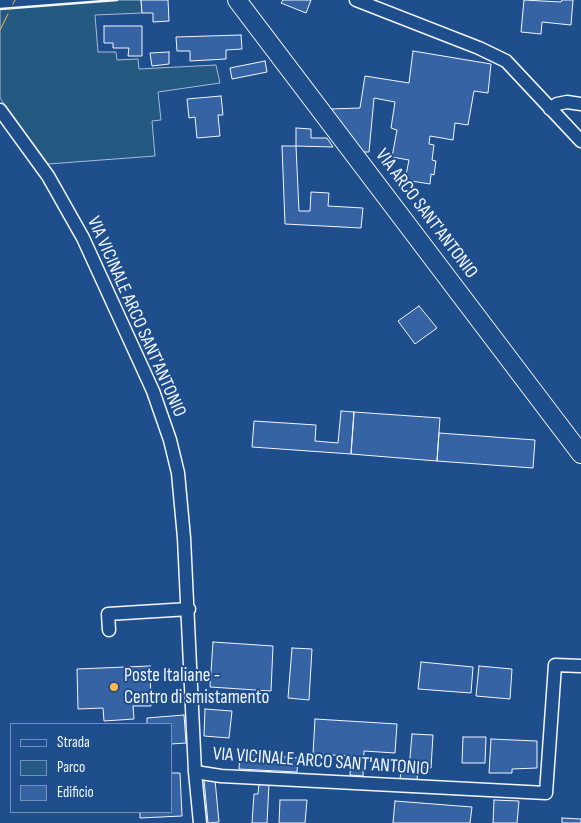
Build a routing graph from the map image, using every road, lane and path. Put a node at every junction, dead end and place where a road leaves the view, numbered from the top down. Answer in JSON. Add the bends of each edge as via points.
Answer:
{"nodes":[{"id":1,"x":237,"y":0,"type":"edge"},
{"id":2,"x":356,"y":0,"type":"edge"},
{"id":3,"x":581,"y":104,"type":"edge"},
{"id":4,"x":550,"y":109,"type":"junction"},
{"id":5,"x":0,"y":110,"type":"edge"},
{"id":6,"x":581,"y":141,"type":"edge"},
{"id":7,"x":581,"y":454,"type":"edge"},
{"id":8,"x":189,"y":609,"type":"junction"},
{"id":9,"x":109,"y":630,"type":"dead end"},
{"id":10,"x":581,"y":666,"type":"edge"},
{"id":11,"x":195,"y":772,"type":"junction"},
{"id":12,"x":200,"y":823,"type":"edge"}],
"edges":[{"from":1,"to":7,"type":"street","name":"VIA ARCO SANT'ANTONIO"},
{"from":2,"to":4,"type":"street","via":[[479,48],[506,62]]},
{"from":3,"to":4,"type":"street","via":[[567,102]]},
{"from":4,"to":6,"type":"street"},
{"from":5,"to":8,"type":"street","name":"VIA VICINALE ARCO SANT'ANTONIO","via":[[48,176],[83,238],[153,391],[178,473]]},
{"from":8,"to":9,"type":"street","via":[[108,614]]},
{"from":8,"to":11,"type":"street","name":"VIA VICINALE ARCO SANT'ANTONIO"},
{"from":10,"to":11,"type":"street","name":"VIA VICINALE ARCO SANT'ANTONIO","via":[[555,665],[546,794]]},
{"from":11,"to":12,"type":"street"}]}
